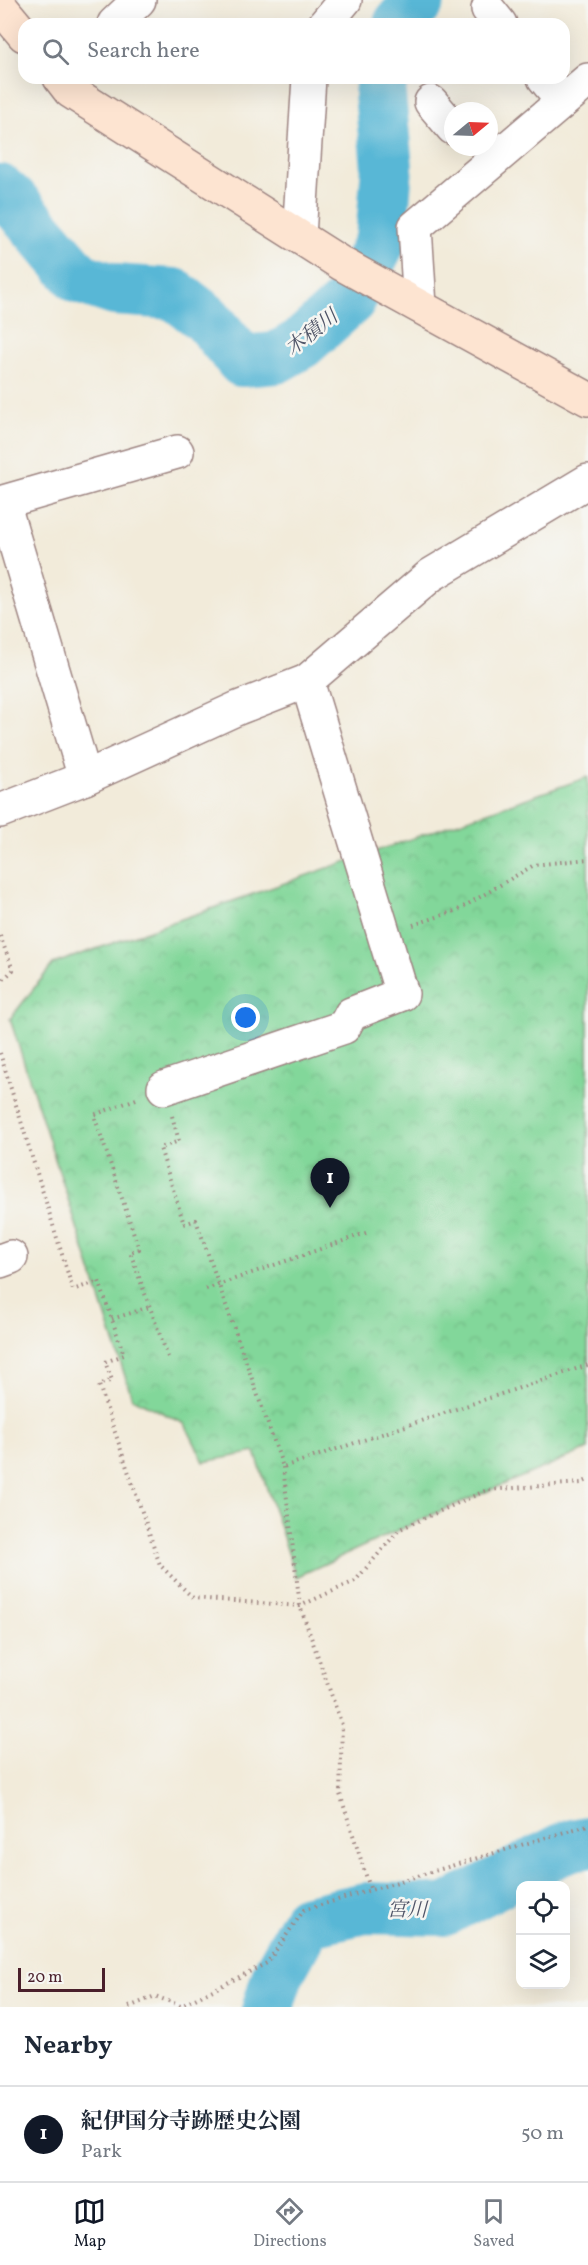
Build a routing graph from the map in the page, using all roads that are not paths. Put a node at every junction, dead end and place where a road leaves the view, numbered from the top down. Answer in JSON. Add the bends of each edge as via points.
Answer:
{"nodes":[{"id":1,"x":139,"y":0,"type":"edge"},
{"id":2,"x":345,"y":0,"type":"edge"},
{"id":3,"x":0,"y":6,"type":"edge"},
{"id":4,"x":120,"y":18,"type":"edge"},
{"id":5,"x":330,"y":18,"type":"edge"},
{"id":6,"x":18,"y":28,"type":"edge"},
{"id":7,"x":588,"y":80,"type":"edge"},
{"id":8,"x":72,"y":84,"type":"edge"},
{"id":9,"x":309,"y":84,"type":"edge"},
{"id":10,"x":554,"y":90,"type":"edge"},
{"id":11,"x":430,"y":102,"type":"dead end"},
{"id":12,"x":444,"y":118,"type":"edge"},
{"id":13,"x":479,"y":157,"type":"edge"},
{"id":14,"x":298,"y":236,"type":"junction"},
{"id":15,"x":407,"y":299,"type":"junction"},
{"id":16,"x":588,"y":399,"type":"edge"},
{"id":17,"x":177,"y":452,"type":"dead end"},
{"id":18,"x":588,"y":481,"type":"edge"},
{"id":19,"x":308,"y":681,"type":"junction"},
{"id":20,"x":85,"y":778,"type":"junction"},
{"id":21,"x":0,"y":811,"type":"edge"},
{"id":22,"x":164,"y":1088,"type":"road end"}],
"edges":[{"from":1,"to":4,"type":"street"},
{"from":2,"to":5,"type":"street"},
{"from":3,"to":6,"type":"street"},
{"from":7,"to":10,"type":"street"},
{"from":8,"to":14,"type":"street"},
{"from":9,"to":14,"type":"street"},
{"from":10,"to":13,"type":"street"},
{"from":11,"to":12,"type":"street"},
{"from":13,"to":15,"type":"street","via":[[415,227]]},
{"from":14,"to":15,"type":"street"},
{"from":15,"to":16,"type":"street"},
{"from":17,"to":20,"type":"street","via":[[3,502]]},
{"from":18,"to":19,"type":"street","via":[[431,575]]},
{"from":19,"to":20,"type":"street","via":[[238,708]]},
{"from":19,"to":22,"type":"street","via":[[402,994],[351,1014],[344,1027]]},
{"from":20,"to":21,"type":"street"}]}
